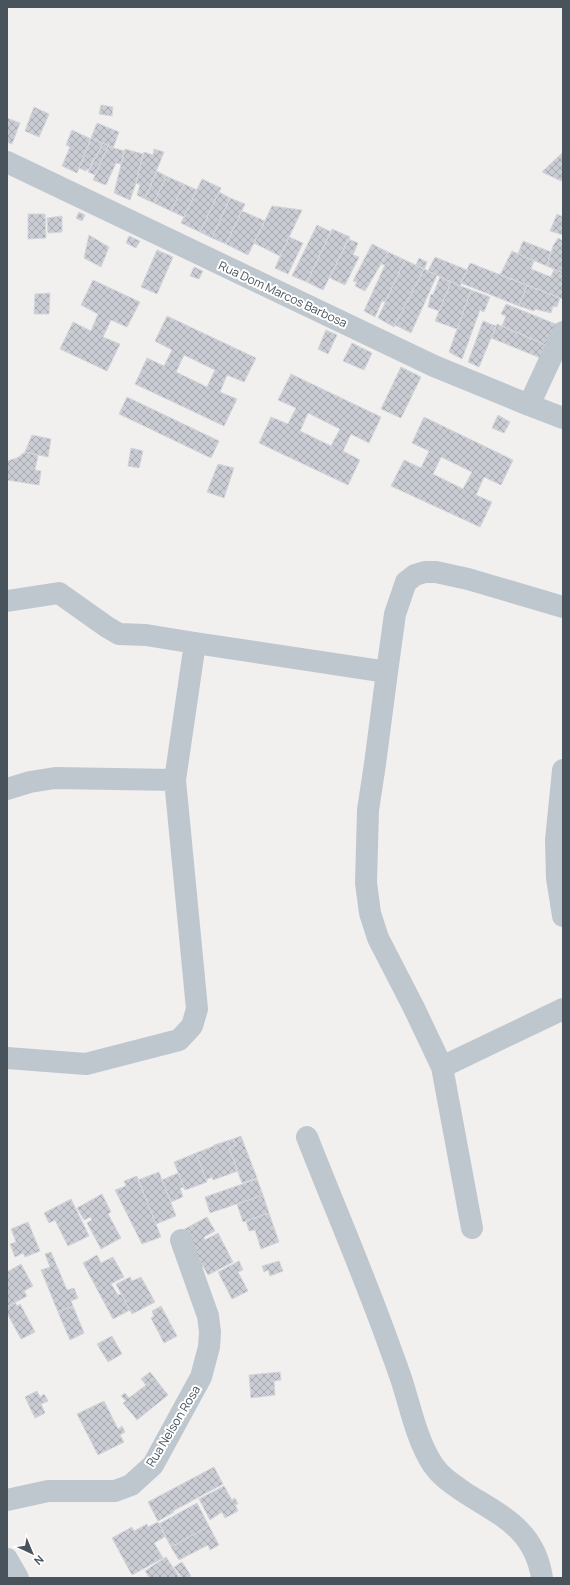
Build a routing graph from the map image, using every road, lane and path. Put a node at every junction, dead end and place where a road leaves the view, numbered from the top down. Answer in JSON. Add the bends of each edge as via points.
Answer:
{"nodes":[{"id":1,"x":7,"y":162,"type":"edge"},
{"id":2,"x":563,"y":332,"type":"edge"},
{"id":3,"x":529,"y":405,"type":"junction"},
{"id":4,"x":563,"y":418,"type":"edge"},
{"id":5,"x":7,"y":601,"type":"edge"},
{"id":6,"x":563,"y":607,"type":"edge"},
{"id":7,"x":196,"y":644,"type":"junction"},
{"id":8,"x":386,"y":672,"type":"junction"},
{"id":9,"x":563,"y":773,"type":"edge"},
{"id":10,"x":175,"y":780,"type":"junction"},
{"id":11,"x":7,"y":789,"type":"edge"},
{"id":12,"x":563,"y":916,"type":"edge"},
{"id":13,"x":563,"y":1009,"type":"edge"},
{"id":14,"x":7,"y":1058,"type":"edge"},
{"id":15,"x":442,"y":1067,"type":"junction"},
{"id":16,"x":307,"y":1137,"type":"dead end"},
{"id":17,"x":472,"y":1228,"type":"dead end"},
{"id":18,"x":181,"y":1240,"type":"dead end"},
{"id":19,"x":7,"y":1500,"type":"edge"},
{"id":20,"x":7,"y":1559,"type":"edge"},
{"id":21,"x":18,"y":1578,"type":"edge"},
{"id":22,"x":542,"y":1578,"type":"edge"}],
"edges":[{"from":1,"to":3,"type":"street","name":"Rua Dom Marcos Barbosa","via":[[434,366]]},
{"from":2,"to":3,"type":"street"},
{"from":3,"to":4,"type":"street","name":"Rua Dom Marcos Barbosa"},
{"from":5,"to":7,"type":"street","via":[[60,593],[119,634],[146,635]]},
{"from":6,"to":8,"type":"street","via":[[436,572],[415,575],[406,582],[396,614]]},
{"from":7,"to":8,"type":"street"},
{"from":7,"to":10,"type":"street"},
{"from":8,"to":15,"type":"street","via":[[368,810],[366,883],[370,913],[378,938]]},
{"from":9,"to":12,"type":"street","via":[[556,840],[557,878]]},
{"from":10,"to":11,"type":"street","via":[[55,778]]},
{"from":10,"to":14,"type":"street","via":[[197,1009],[192,1026],[179,1040],[86,1064]]},
{"from":13,"to":15,"type":"street"},
{"from":15,"to":17,"type":"street"},
{"from":16,"to":22,"type":"street","via":[[389,1343],[417,1430],[433,1465],[446,1481],[509,1521],[524,1535],[535,1551]]},
{"from":18,"to":19,"type":"street","name":"Rua Nelson Rosa","via":[[208,1316],[209,1347],[201,1377],[153,1465],[131,1485],[115,1491],[48,1491]]},
{"from":20,"to":21,"type":"street"}]}
